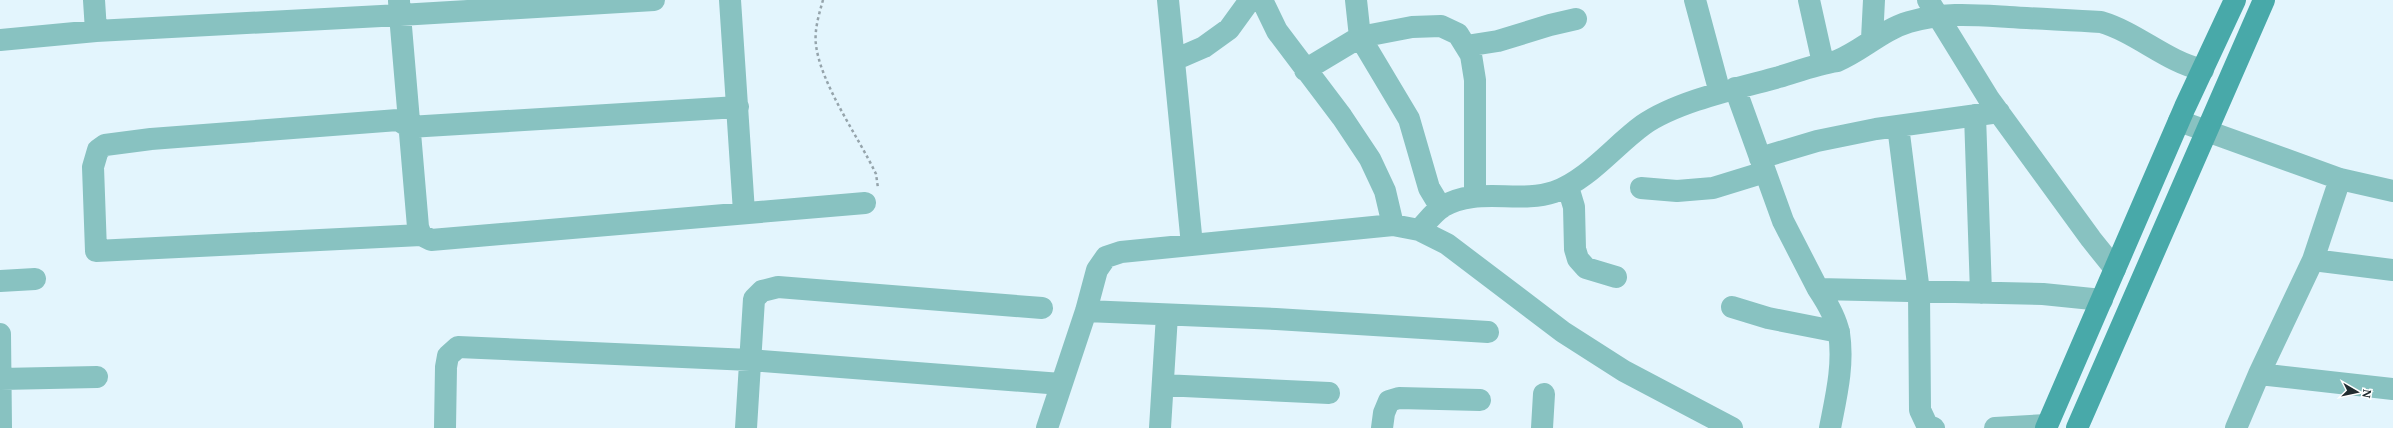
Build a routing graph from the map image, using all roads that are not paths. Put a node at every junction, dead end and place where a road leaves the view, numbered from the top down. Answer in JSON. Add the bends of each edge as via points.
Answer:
{"nodes":[{"id":1,"x":94,"y":0,"type":"edge"},
{"id":2,"x":654,"y":0,"type":"edge"},
{"id":3,"x":730,"y":0,"type":"edge"},
{"id":4,"x":1168,"y":0,"type":"edge"},
{"id":5,"x":1250,"y":0,"type":"edge"},
{"id":6,"x":1262,"y":0,"type":"edge"},
{"id":7,"x":1356,"y":0,"type":"edge"},
{"id":8,"x":1695,"y":0,"type":"edge"},
{"id":9,"x":1809,"y":0,"type":"edge"},
{"id":10,"x":1874,"y":0,"type":"edge"},
{"id":11,"x":2235,"y":0,"type":"edge"},
{"id":12,"x":2264,"y":0,"type":"edge"},
{"id":13,"x":399,"y":7,"type":"edge"},
{"id":14,"x":1933,"y":8,"type":"edge"},
{"id":15,"x":1576,"y":19,"type":"dead end"},
{"id":16,"x":96,"y":31,"type":"junction"},
{"id":17,"x":1360,"y":37,"type":"junction"},
{"id":18,"x":1872,"y":39,"type":"junction"},
{"id":19,"x":0,"y":40,"type":"edge"},
{"id":20,"x":1466,"y":46,"type":"junction"},
{"id":21,"x":1174,"y":60,"type":"junction"},
{"id":22,"x":1823,"y":63,"type":"junction"},
{"id":23,"x":1305,"y":70,"type":"junction"},
{"id":24,"x":2203,"y":70,"type":"junction"},
{"id":25,"x":1727,"y":91,"type":"junction"},
{"id":26,"x":738,"y":107,"type":"junction"},
{"id":27,"x":1999,"y":112,"type":"junction"},
{"id":28,"x":1975,"y":115,"type":"junction"},
{"id":29,"x":2180,"y":121,"type":"junction"},
{"id":30,"x":1898,"y":126,"type":"junction"},
{"id":31,"x":409,"y":127,"type":"junction"},
{"id":32,"x":2205,"y":132,"type":"junction"},
{"id":33,"x":1763,"y":165,"type":"junction"},
{"id":34,"x":2340,"y":179,"type":"junction"},
{"id":35,"x":1568,"y":187,"type":"junction"},
{"id":36,"x":1641,"y":188,"type":"dead end"},
{"id":37,"x":2393,"y":191,"type":"edge"},
{"id":38,"x":1475,"y":196,"type":"junction"},
{"id":39,"x":865,"y":203,"type":"road end"},
{"id":40,"x":1441,"y":208,"type":"junction"},
{"id":41,"x":744,"y":212,"type":"junction"},
{"id":42,"x":1393,"y":225,"type":"junction"},
{"id":43,"x":1419,"y":230,"type":"junction"},
{"id":44,"x":421,"y":235,"type":"junction"},
{"id":45,"x":1192,"y":246,"type":"junction"},
{"id":46,"x":2313,"y":260,"type":"junction"},
{"id":47,"x":2115,"y":269,"type":"junction"},
{"id":48,"x":2393,"y":270,"type":"edge"},
{"id":49,"x":1616,"y":277,"type":"dead end"},
{"id":50,"x":35,"y":279,"type":"dead end"},
{"id":51,"x":0,"y":281,"type":"edge"},
{"id":52,"x":1920,"y":292,"type":"junction"},
{"id":53,"x":1981,"y":293,"type":"junction"},
{"id":54,"x":1827,"y":294,"type":"junction"},
{"id":55,"x":2102,"y":300,"type":"junction"},
{"id":56,"x":1732,"y":307,"type":"dead end"},
{"id":57,"x":1042,"y":308,"type":"dead end"},
{"id":58,"x":1086,"y":311,"type":"junction"},
{"id":59,"x":1167,"y":315,"type":"junction"},
{"id":60,"x":1488,"y":332,"type":"dead end"},
{"id":61,"x":1839,"y":332,"type":"junction"},
{"id":62,"x":0,"y":334,"type":"edge"},
{"id":63,"x":750,"y":360,"type":"junction"},
{"id":64,"x":2259,"y":374,"type":"junction"},
{"id":65,"x":97,"y":377,"type":"dead end"},
{"id":66,"x":1,"y":379,"type":"edge"},
{"id":67,"x":1061,"y":384,"type":"junction"},
{"id":68,"x":1163,"y":385,"type":"junction"},
{"id":69,"x":2393,"y":389,"type":"edge"},
{"id":70,"x":1328,"y":393,"type":"dead end"},
{"id":71,"x":1544,"y":394,"type":"dead end"},
{"id":72,"x":1480,"y":400,"type":"dead end"},
{"id":73,"x":2047,"y":427,"type":"edge"},
{"id":74,"x":1,"y":428,"type":"edge"},
{"id":75,"x":445,"y":428,"type":"edge"},
{"id":76,"x":746,"y":428,"type":"edge"},
{"id":77,"x":1047,"y":428,"type":"edge"},
{"id":78,"x":1160,"y":428,"type":"edge"},
{"id":79,"x":1382,"y":428,"type":"edge"},
{"id":80,"x":1542,"y":428,"type":"edge"},
{"id":81,"x":1732,"y":428,"type":"edge"},
{"id":82,"x":1830,"y":428,"type":"edge"},
{"id":83,"x":1934,"y":428,"type":"edge"},
{"id":84,"x":1995,"y":428,"type":"edge"},
{"id":85,"x":2077,"y":428,"type":"edge"},
{"id":86,"x":2236,"y":428,"type":"edge"}],
"edges":[{"from":1,"to":16,"type":"street"},
{"from":2,"to":13,"type":"street"},
{"from":3,"to":26,"type":"street"},
{"from":4,"to":21,"type":"street"},
{"from":5,"to":21,"type":"street","via":[[1229,29],[1204,47]]},
{"from":6,"to":23,"type":"street","via":[[1278,31]]},
{"from":7,"to":17,"type":"street"},
{"from":8,"to":25,"type":"street"},
{"from":9,"to":22,"type":"street"},
{"from":10,"to":18,"type":"street"},
{"from":11,"to":24,"type":"street"},
{"from":12,"to":32,"type":"street"},
{"from":13,"to":16,"type":"street"},
{"from":13,"to":31,"type":"street"},
{"from":14,"to":18,"type":"street","via":[[1910,22]]},
{"from":14,"to":24,"type":"street","via":[[1968,14],[2101,22],[2117,27],[2170,59]]},
{"from":14,"to":27,"type":"street"},
{"from":15,"to":20,"type":"street","via":[[1550,24],[1498,41]]},
{"from":16,"to":19,"type":"street"},
{"from":17,"to":20,"type":"street","via":[[1412,27],[1441,26],[1458,34]]},
{"from":17,"to":23,"type":"street"},
{"from":17,"to":40,"type":"street","via":[[1409,119],[1429,188]]},
{"from":18,"to":22,"type":"street","via":[[1852,54],[1837,61]]},
{"from":20,"to":38,"type":"street","via":[[1471,55],[1475,80]]},
{"from":21,"to":45,"type":"street"},
{"from":22,"to":25,"type":"street"},
{"from":23,"to":42,"type":"street","via":[[1342,117],[1370,159],[1385,191]]},
{"from":24,"to":29,"type":"street"},
{"from":25,"to":33,"type":"street"},
{"from":25,"to":35,"type":"street","via":[[1663,114],[1643,125]]},
{"from":26,"to":31,"type":"street"},
{"from":26,"to":41,"type":"street"},
{"from":27,"to":28,"type":"street"},
{"from":27,"to":47,"type":"street"},
{"from":28,"to":30,"type":"street"},
{"from":28,"to":53,"type":"street"},
{"from":29,"to":32,"type":"street"},
{"from":29,"to":47,"type":"street"},
{"from":30,"to":33,"type":"street","via":[[1817,141]]},
{"from":30,"to":52,"type":"street"},
{"from":31,"to":44,"type":"street","via":[[418,227]]},
{"from":31,"to":44,"type":"street","via":[[398,120],[151,139],[105,145],[98,150],[93,167],[96,251]]},
{"from":32,"to":34,"type":"street"},
{"from":32,"to":85,"type":"street"},
{"from":33,"to":36,"type":"street","via":[[1713,188],[1677,191]]},
{"from":33,"to":54,"type":"street","via":[[1783,221]]},
{"from":34,"to":37,"type":"street"},
{"from":34,"to":46,"type":"street"},
{"from":35,"to":38,"type":"street","via":[[1548,194],[1526,197]]},
{"from":35,"to":49,"type":"street","via":[[1574,208],[1575,249],[1578,259],[1586,268]]},
{"from":38,"to":40,"type":"street","via":[[1454,201]]},
{"from":39,"to":41,"type":"street"},
{"from":40,"to":43,"type":"street"},
{"from":41,"to":44,"type":"street","via":[[431,240]]},
{"from":42,"to":43,"type":"street"},
{"from":42,"to":45,"type":"street"},
{"from":43,"to":81,"type":"street","via":[[1447,244],[1563,332],[1624,371]]},
{"from":45,"to":58,"type":"street","via":[[1120,252],[1106,257],[1097,270]]},
{"from":46,"to":48,"type":"street"},
{"from":46,"to":64,"type":"street"},
{"from":47,"to":55,"type":"street"},
{"from":50,"to":51,"type":"street"},
{"from":52,"to":53,"type":"street"},
{"from":52,"to":54,"type":"street"},
{"from":52,"to":83,"type":"street","via":[[1920,410],[1927,424]]},
{"from":53,"to":55,"type":"street","via":[[2043,294]]},
{"from":54,"to":61,"type":"street"},
{"from":55,"to":73,"type":"street"},
{"from":56,"to":61,"type":"street","via":[[1768,318]]},
{"from":57,"to":63,"type":"street","via":[[778,287],[762,291],[754,299]]},
{"from":58,"to":59,"type":"street"},
{"from":58,"to":67,"type":"street"},
{"from":59,"to":60,"type":"street"},
{"from":59,"to":68,"type":"street"},
{"from":61,"to":82,"type":"street","via":[[1840,375]]},
{"from":62,"to":66,"type":"street"},
{"from":63,"to":67,"type":"street"},
{"from":63,"to":75,"type":"street","via":[[458,348],[448,356],[446,367]]},
{"from":63,"to":76,"type":"street"},
{"from":64,"to":69,"type":"street"},
{"from":64,"to":86,"type":"street"},
{"from":65,"to":66,"type":"street"},
{"from":66,"to":74,"type":"street"},
{"from":67,"to":77,"type":"street"},
{"from":68,"to":70,"type":"street"},
{"from":68,"to":78,"type":"street"},
{"from":71,"to":80,"type":"street"},
{"from":72,"to":79,"type":"street","via":[[1399,398],[1389,401]]},
{"from":73,"to":84,"type":"street"}]}
